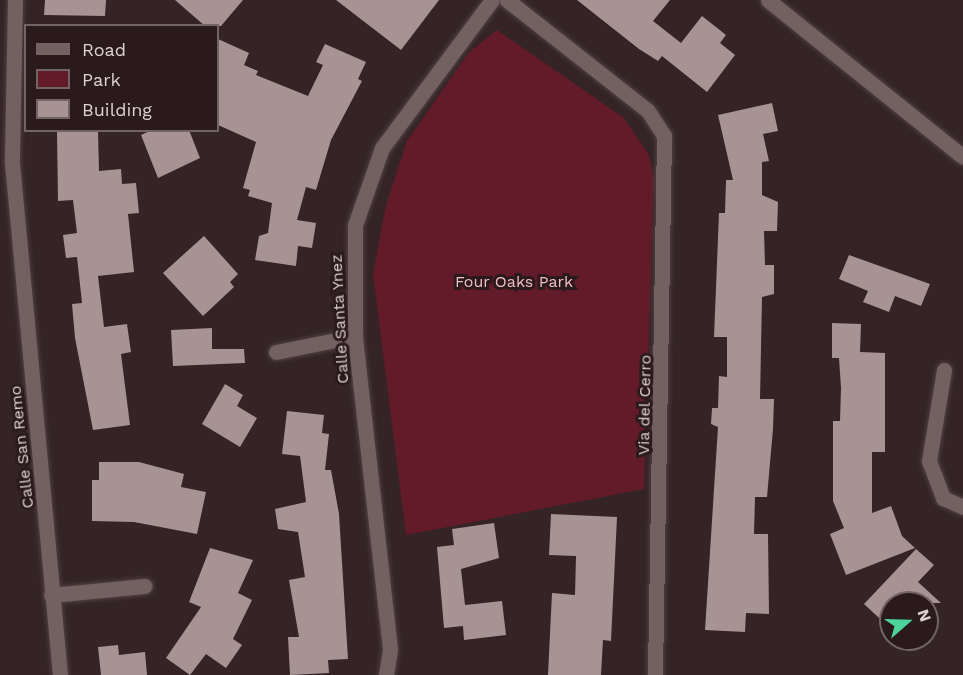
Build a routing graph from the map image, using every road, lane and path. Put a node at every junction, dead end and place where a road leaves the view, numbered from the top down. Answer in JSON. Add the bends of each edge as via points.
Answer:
{"nodes":[{"id":1,"x":15,"y":0,"type":"edge"},
{"id":2,"x":492,"y":0,"type":"edge"},
{"id":3,"x":507,"y":0,"type":"edge"},
{"id":4,"x":768,"y":0,"type":"edge"},
{"id":5,"x":20,"y":61,"type":"edge"},
{"id":6,"x":963,"y":158,"type":"edge"},
{"id":7,"x":356,"y":336,"type":"junction"},
{"id":8,"x":276,"y":352,"type":"dead end"},
{"id":9,"x":944,"y":370,"type":"dead end"},
{"id":10,"x":963,"y":507,"type":"edge"},
{"id":11,"x":145,"y":586,"type":"dead end"},
{"id":12,"x":51,"y":595,"type":"junction"},
{"id":13,"x":60,"y":675,"type":"edge"},
{"id":14,"x":386,"y":675,"type":"edge"},
{"id":15,"x":655,"y":675,"type":"edge"}],
"edges":[{"from":1,"to":5,"type":"street","name":"Calle San Remo"},
{"from":2,"to":7,"type":"street","name":"Calle Santa Ynez","via":[[382,148],[355,225]]},
{"from":3,"to":15,"type":"street","name":"Via del Cerro","via":[[648,111],[664,136]]},
{"from":4,"to":6,"type":"street"},
{"from":5,"to":12,"type":"street","name":"Calle San Remo","via":[[12,164]]},
{"from":7,"to":8,"type":"street"},
{"from":7,"to":14,"type":"street","name":"Calle Santa Ynez","via":[[390,649]]},
{"from":9,"to":10,"type":"street","via":[[929,461],[943,498]]},
{"from":11,"to":12,"type":"street"},
{"from":12,"to":13,"type":"street","name":"Calle San Remo"}]}
